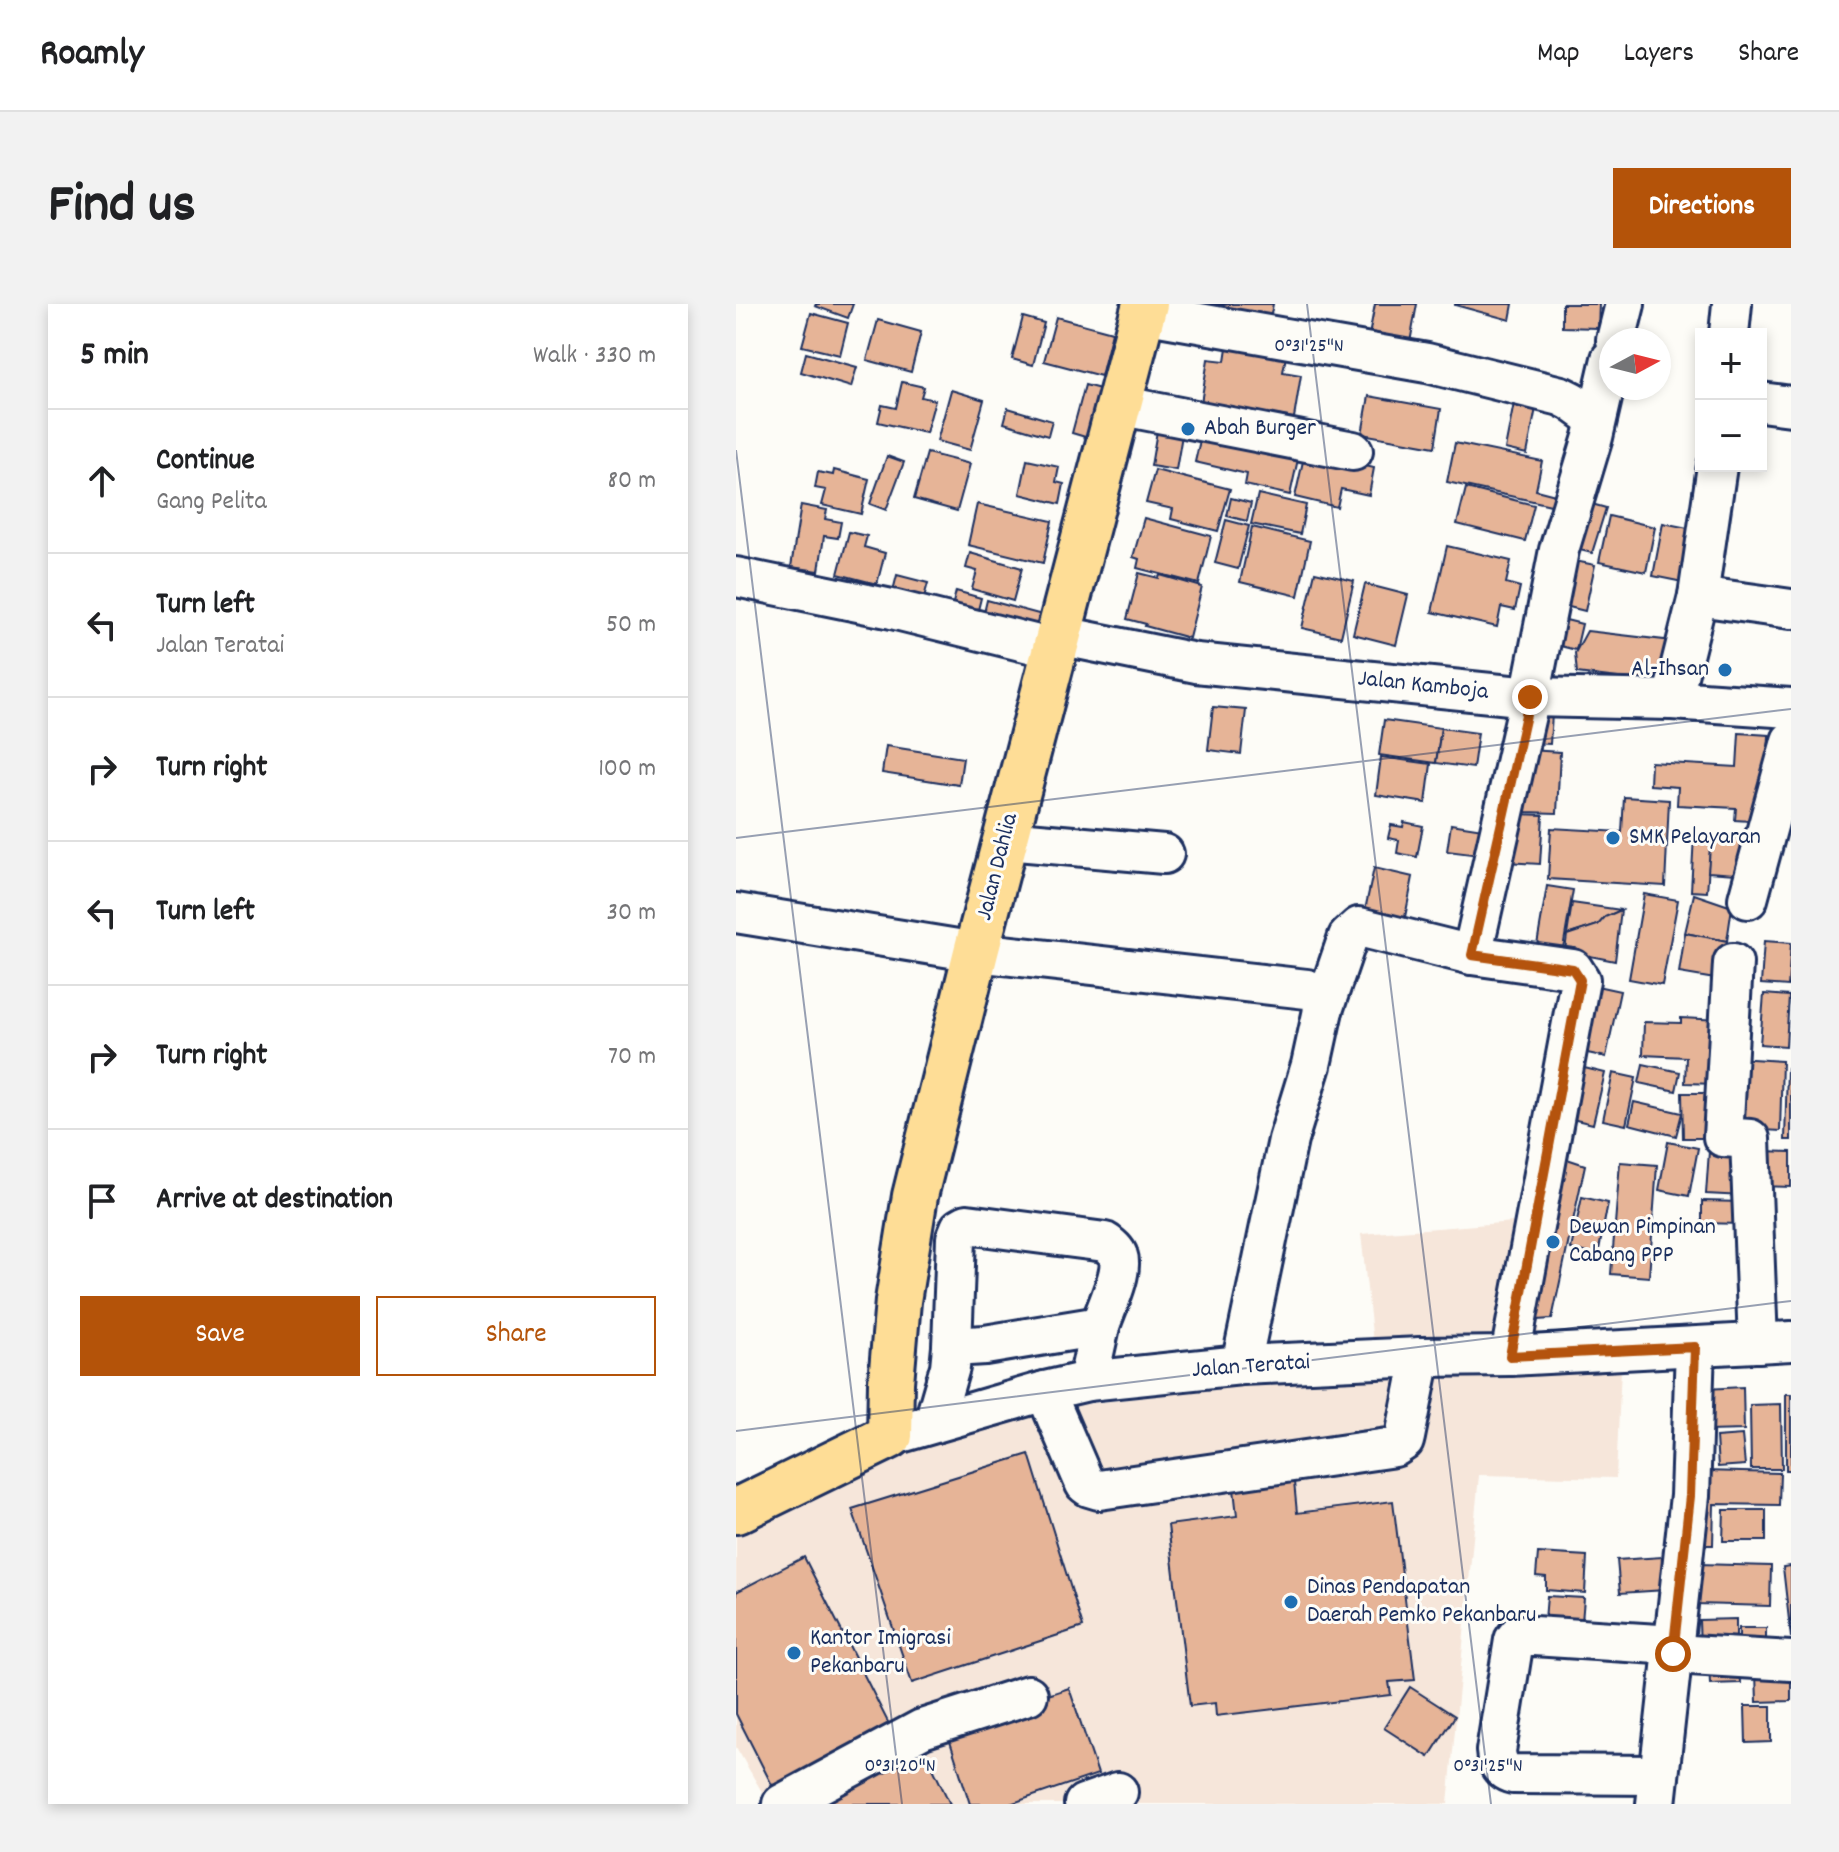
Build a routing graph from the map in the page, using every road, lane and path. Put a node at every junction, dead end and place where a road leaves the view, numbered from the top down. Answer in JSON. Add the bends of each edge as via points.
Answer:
{"nodes":[{"id":1,"x":1625,"y":304,"type":"edge"},
{"id":2,"x":1732,"y":304,"type":"edge"},
{"id":3,"x":1144,"y":309,"type":"edge"},
{"id":4,"x":1619,"y":328,"type":"edge"},
{"id":5,"x":1730,"y":328,"type":"edge"},
{"id":6,"x":1601,"y":400,"type":"edge"},
{"id":7,"x":1767,"y":403,"type":"edge"},
{"id":8,"x":1118,"y":405,"type":"junction"},
{"id":9,"x":1791,"y":406,"type":"edge"},
{"id":10,"x":1596,"y":419,"type":"junction"},
{"id":11,"x":1353,"y":451,"type":"dead end"},
{"id":12,"x":1716,"y":472,"type":"edge"},
{"id":13,"x":736,"y":577,"type":"edge"},
{"id":14,"x":1698,"y":596,"type":"junction"},
{"id":15,"x":1791,"y":609,"type":"edge"},
{"id":16,"x":1056,"y":642,"type":"junction"},
{"id":17,"x":1530,"y":697,"type":"junction"},
{"id":18,"x":1672,"y":700,"type":"junction"},
{"id":19,"x":1791,"y":708,"type":"edge"},
{"id":20,"x":1791,"y":741,"type":"edge"},
{"id":21,"x":1005,"y":840,"type":"junction"},
{"id":22,"x":1164,"y":854,"type":"dead end"},
{"id":23,"x":1748,"y":899,"type":"dead end"},
{"id":24,"x":736,"y":913,"type":"edge"},
{"id":25,"x":976,"y":952,"type":"junction"},
{"id":26,"x":1472,"y":955,"type":"junction"},
{"id":27,"x":1733,"y":963,"type":"dead end"},
{"id":28,"x":1323,"y":1010,"type":"junction"},
{"id":29,"x":1100,"y":1326,"type":"junction"},
{"id":30,"x":1774,"y":1342,"type":"edge"},
{"id":31,"x":952,"y":1347,"type":"junction"},
{"id":32,"x":1695,"y":1347,"type":"junction"},
{"id":33,"x":1510,"y":1356,"type":"junction"},
{"id":34,"x":1421,"y":1357,"type":"junction"},
{"id":35,"x":1241,"y":1365,"type":"junction"},
{"id":36,"x":1088,"y":1381,"type":"junction"},
{"id":37,"x":1045,"y":1391,"type":"junction"},
{"id":38,"x":934,"y":1422,"type":"junction"},
{"id":39,"x":890,"y":1436,"type":"junction"},
{"id":40,"x":736,"y":1511,"type":"edge"},
{"id":41,"x":1674,"y":1650,"type":"junction"},
{"id":42,"x":1791,"y":1661,"type":"edge"},
{"id":43,"x":1028,"y":1695,"type":"dead end"},
{"id":44,"x":1657,"y":1790,"type":"edge"},
{"id":45,"x":782,"y":1804,"type":"edge"}],
"edges":[{"from":1,"to":4,"type":"street"},
{"from":2,"to":5,"type":"street"},
{"from":3,"to":8,"type":"main road","name":"Jalan Dahlia"},
{"from":3,"to":10,"type":"street","via":[[1427,363],[1561,396]]},
{"from":6,"to":10,"type":"street"},
{"from":7,"to":9,"type":"street"},
{"from":8,"to":11,"type":"street"},
{"from":8,"to":16,"type":"main road","name":"Jalan Dahlia"},
{"from":10,"to":17,"type":"street","via":[[1559,550]]},
{"from":12,"to":14,"type":"street"},
{"from":13,"to":16,"type":"street","name":"Jalan Kamboja"},
{"from":14,"to":15,"type":"street"},
{"from":14,"to":18,"type":"street"},
{"from":16,"to":17,"type":"street","name":"Jalan Kamboja","via":[[1196,663]]},
{"from":16,"to":21,"type":"main road","name":"Jalan Dahlia"},
{"from":17,"to":18,"type":"street","name":"Jalan Kamboja"},
{"from":17,"to":26,"type":"street"},
{"from":18,"to":19,"type":"street","name":"Jalan Kamboja"},
{"from":20,"to":23,"type":"street"},
{"from":21,"to":22,"type":"street"},
{"from":21,"to":25,"type":"main road","name":"Jalan Dahlia"},
{"from":24,"to":25,"type":"street"},
{"from":25,"to":28,"type":"street","via":[[1307,989],[1322,1000]]},
{"from":25,"to":39,"type":"main road","name":"Jalan Dahlia","via":[[915,1196],[898,1301]]},
{"from":26,"to":28,"type":"street","via":[[1359,927],[1348,937]]},
{"from":26,"to":33,"type":"street","via":[[1573,969],[1580,980]]},
{"from":27,"to":30,"type":"street","via":[[1723,1137],[1750,1139]]},
{"from":28,"to":35,"type":"street","via":[[1288,1140]]},
{"from":29,"to":31,"type":"street"},
{"from":29,"to":31,"type":"street","via":[[1119,1270],[1119,1258],[1105,1242],[967,1224],[956,1238]]},
{"from":29,"to":36,"type":"street"},
{"from":30,"to":32,"type":"street","name":"Jalan Teratai"},
{"from":31,"to":38,"type":"street"},
{"from":32,"to":33,"type":"street","name":"Jalan Teratai"},
{"from":32,"to":41,"type":"street","via":[[1690,1496]]},
{"from":33,"to":34,"type":"street","name":"Jalan Teratai"},
{"from":34,"to":35,"type":"street","name":"Jalan Teratai"},
{"from":34,"to":37,"type":"street","via":[[1404,1441],[1395,1447],[1099,1490],[1085,1484]]},
{"from":35,"to":36,"type":"street","name":"Jalan Teratai"},
{"from":36,"to":37,"type":"street","name":"Jalan Teratai"},
{"from":37,"to":38,"type":"street","name":"Jalan Teratai"},
{"from":38,"to":39,"type":"street","name":"Jalan Teratai"},
{"from":39,"to":40,"type":"main road","name":"Jalan Teratai"},
{"from":41,"to":42,"type":"street"},
{"from":41,"to":44,"type":"street"},
{"from":41,"to":44,"type":"street","via":[[1518,1635],[1496,1751],[1500,1768],[1513,1774]]},
{"from":43,"to":45,"type":"street","via":[[922,1729]]}]}
